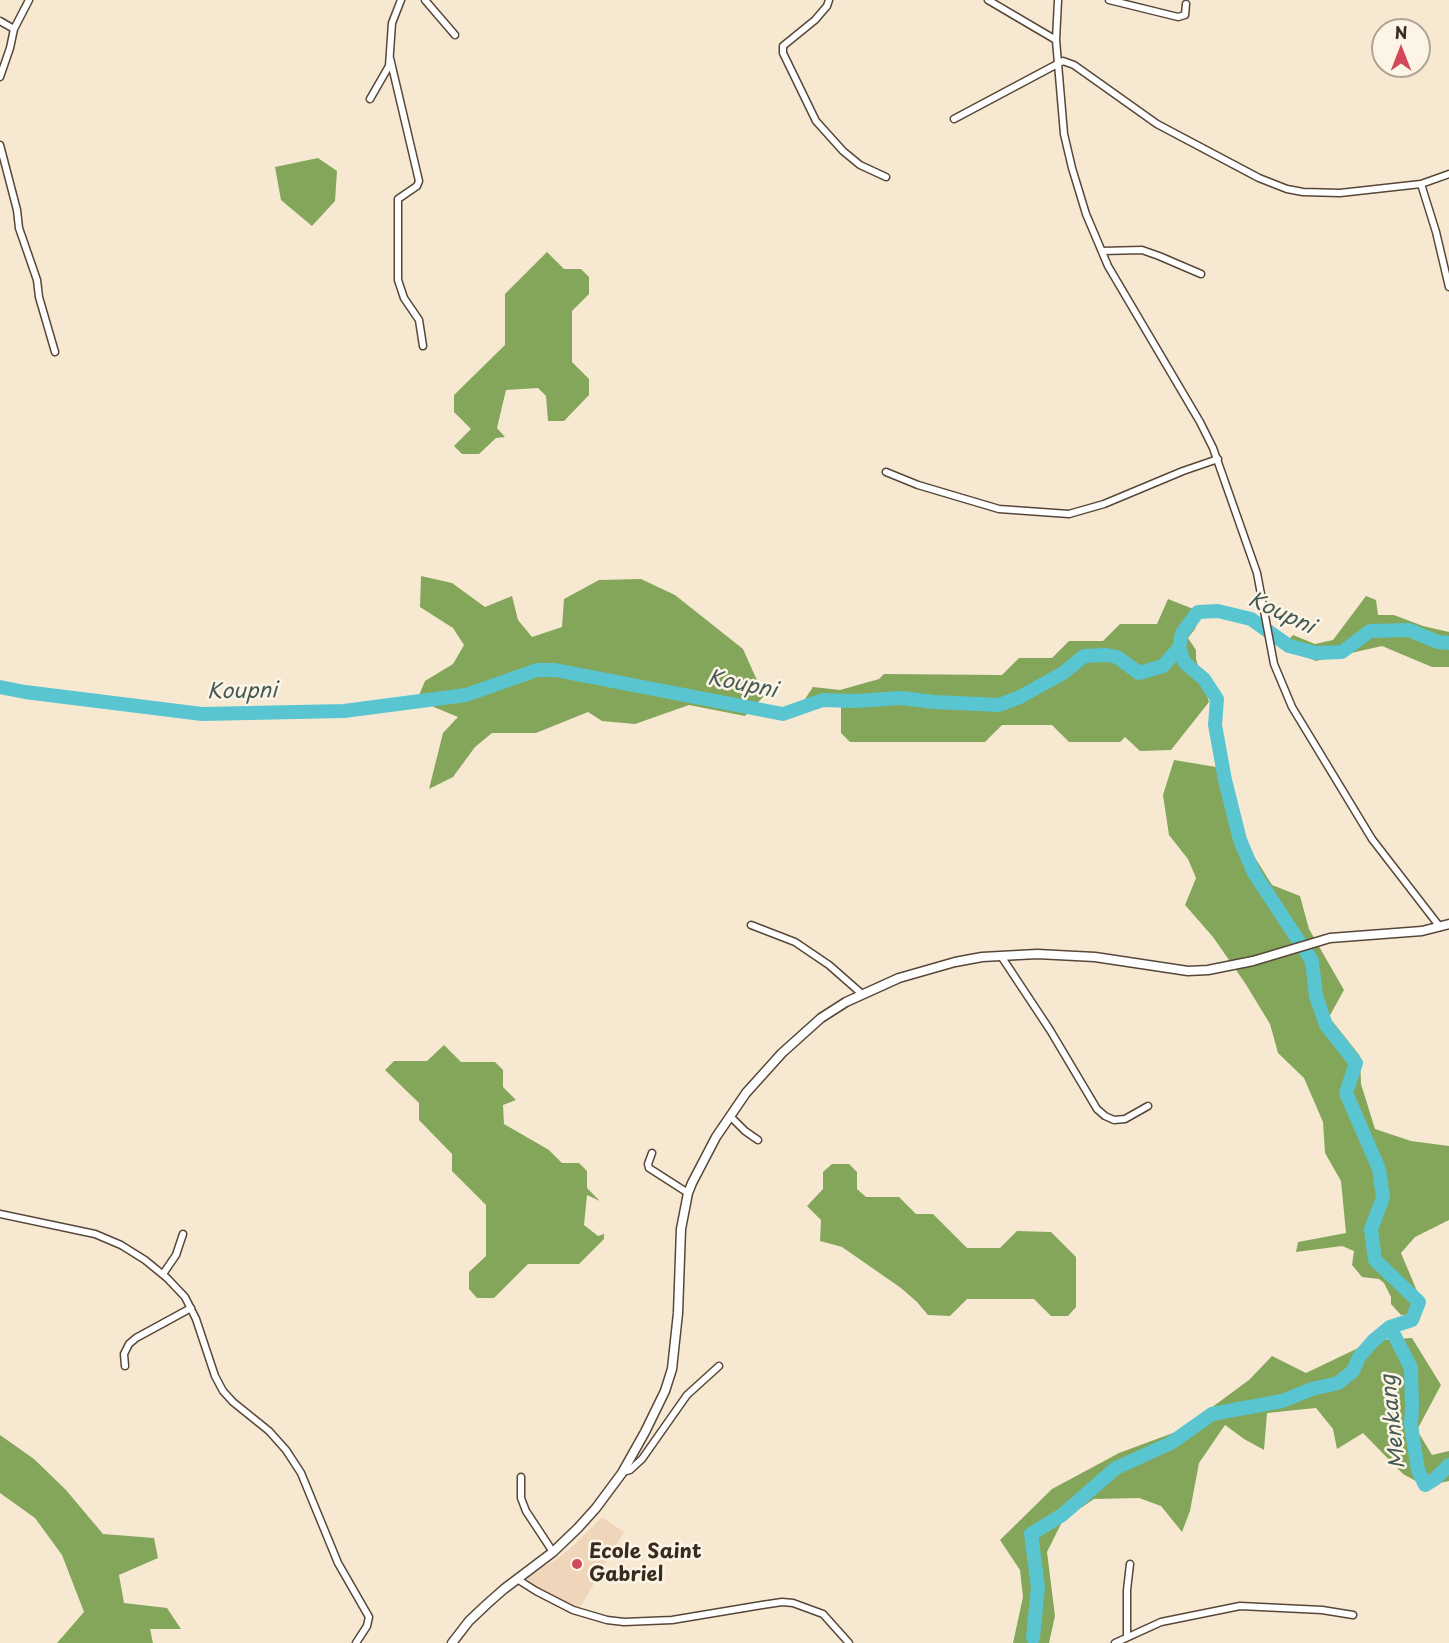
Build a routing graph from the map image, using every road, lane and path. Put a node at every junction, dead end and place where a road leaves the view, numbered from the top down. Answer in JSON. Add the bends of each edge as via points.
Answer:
{"nodes":[{"id":1,"x":29,"y":0,"type":"edge"},
{"id":2,"x":401,"y":0,"type":"edge"},
{"id":3,"x":425,"y":0,"type":"edge"},
{"id":4,"x":829,"y":0,"type":"edge"},
{"id":5,"x":988,"y":0,"type":"edge"},
{"id":6,"x":1058,"y":0,"type":"edge"},
{"id":7,"x":1109,"y":0,"type":"edge"},
{"id":8,"x":1186,"y":4,"type":"dead end"},
{"id":9,"x":0,"y":21,"type":"edge"},
{"id":10,"x":14,"y":29,"type":"junction"},
{"id":11,"x":455,"y":35,"type":"dead end"},
{"id":12,"x":1056,"y":40,"type":"junction"},
{"id":13,"x":390,"y":58,"type":"junction"},
{"id":14,"x":1058,"y":62,"type":"junction"},
{"id":15,"x":0,"y":77,"type":"edge"},
{"id":16,"x":370,"y":99,"type":"dead end"},
{"id":17,"x":954,"y":119,"type":"dead end"},
{"id":18,"x":0,"y":145,"type":"edge"},
{"id":19,"x":3,"y":171,"type":"edge"},
{"id":20,"x":1449,"y":174,"type":"edge"},
{"id":21,"x":886,"y":177,"type":"dead end"},
{"id":22,"x":1421,"y":184,"type":"junction"},
{"id":23,"x":1102,"y":251,"type":"junction"},
{"id":24,"x":1201,"y":274,"type":"dead end"},
{"id":25,"x":1449,"y":287,"type":"edge"},
{"id":26,"x":423,"y":346,"type":"dead end"},
{"id":27,"x":55,"y":352,"type":"dead end"},
{"id":28,"x":1218,"y":459,"type":"junction"},
{"id":29,"x":886,"y":472,"type":"dead end"},
{"id":30,"x":751,"y":924,"type":"dead end"},
{"id":31,"x":1445,"y":926,"type":"edge"},
{"id":32,"x":1001,"y":956,"type":"junction"},
{"id":33,"x":862,"y":994,"type":"junction"},
{"id":34,"x":1148,"y":1106,"type":"dead end"},
{"id":35,"x":730,"y":1117,"type":"junction"},
{"id":36,"x":758,"y":1140,"type":"dead end"},
{"id":37,"x":652,"y":1153,"type":"dead end"},
{"id":38,"x":688,"y":1193,"type":"junction"},
{"id":39,"x":0,"y":1214,"type":"edge"},
{"id":40,"x":183,"y":1234,"type":"dead end"},
{"id":41,"x":163,"y":1274,"type":"junction"},
{"id":42,"x":191,"y":1308,"type":"junction"},
{"id":43,"x":125,"y":1366,"type":"dead end"},
{"id":44,"x":719,"y":1366,"type":"dead end"},
{"id":45,"x":622,"y":1473,"type":"junction"},
{"id":46,"x":520,"y":1477,"type":"dead end"},
{"id":47,"x":553,"y":1552,"type":"junction"},
{"id":48,"x":1130,"y":1564,"type":"dead end"},
{"id":49,"x":517,"y":1579,"type":"junction"},
{"id":50,"x":1353,"y":1615,"type":"dead end"},
{"id":51,"x":1127,"y":1636,"type":"junction"},
{"id":52,"x":356,"y":1643,"type":"edge"},
{"id":53,"x":452,"y":1643,"type":"edge"},
{"id":54,"x":849,"y":1643,"type":"edge"},
{"id":55,"x":1115,"y":1643,"type":"edge"}],
"edges":[{"from":1,"to":10,"type":"street"},
{"from":2,"to":13,"type":"street","via":[[392,23]]},
{"from":3,"to":11,"type":"street"},
{"from":4,"to":21,"type":"street","via":[[815,20],[783,46],[783,53],[816,120],[843,152]]},
{"from":5,"to":12,"type":"street"},
{"from":6,"to":12,"type":"street"},
{"from":7,"to":8,"type":"street","via":[[1178,17],[1185,15]]},
{"from":9,"to":10,"type":"street"},
{"from":10,"to":15,"type":"street"},
{"from":12,"to":14,"type":"street"},
{"from":13,"to":16,"type":"street"},
{"from":13,"to":26,"type":"street","via":[[420,181],[398,199],[398,280],[404,298],[419,320]]},
{"from":14,"to":17,"type":"street"},
{"from":14,"to":22,"type":"street","via":[[1074,65],[1164,128],[1287,189],[1340,193]]},
{"from":14,"to":23,"type":"street","via":[[1064,134],[1079,196]]},
{"from":18,"to":19,"type":"street"},
{"from":19,"to":27,"type":"street"},
{"from":20,"to":22,"type":"street"},
{"from":22,"to":25,"type":"street"},
{"from":23,"to":24,"type":"street","via":[[1142,250]]},
{"from":23,"to":28,"type":"street"},
{"from":28,"to":29,"type":"street","via":[[1069,514],[999,509]]},
{"from":28,"to":31,"type":"street","via":[[1257,573],[1274,664],[1282,686],[1372,839]]},
{"from":30,"to":33,"type":"street","via":[[795,942],[836,970]]},
{"from":31,"to":32,"type":"main road","via":[[1342,936],[1208,970],[1188,971],[1095,957]]},
{"from":32,"to":33,"type":"main road","via":[[926,969]]},
{"from":32,"to":34,"type":"street","via":[[1097,1109],[1114,1120],[1125,1119]]},
{"from":33,"to":35,"type":"main road","via":[[800,1035]]},
{"from":35,"to":36,"type":"street"},
{"from":35,"to":38,"type":"main road","via":[[705,1156]]},
{"from":37,"to":38,"type":"street","via":[[649,1168]]},
{"from":38,"to":45,"type":"main road","via":[[681,1229],[672,1369],[665,1391]]},
{"from":39,"to":41,"type":"street","via":[[95,1233]]},
{"from":40,"to":41,"type":"street","via":[[176,1255]]},
{"from":41,"to":42,"type":"street"},
{"from":42,"to":43,"type":"street","via":[[129,1344],[124,1354]]},
{"from":42,"to":52,"type":"street","via":[[224,1391],[269,1431],[301,1473],[338,1563],[369,1617]]},
{"from":44,"to":45,"type":"street","via":[[687,1395],[642,1459]]},
{"from":45,"to":47,"type":"main road","via":[[596,1508]]},
{"from":46,"to":47,"type":"street","via":[[526,1511]]},
{"from":47,"to":49,"type":"main road"},
{"from":48,"to":51,"type":"street"},
{"from":49,"to":53,"type":"main road","via":[[487,1604]]},
{"from":49,"to":54,"type":"street","via":[[573,1610],[624,1622],[672,1620],[794,1603],[824,1614]]},
{"from":50,"to":51,"type":"street","via":[[1240,1606],[1161,1622]]},
{"from":51,"to":55,"type":"street"}]}
